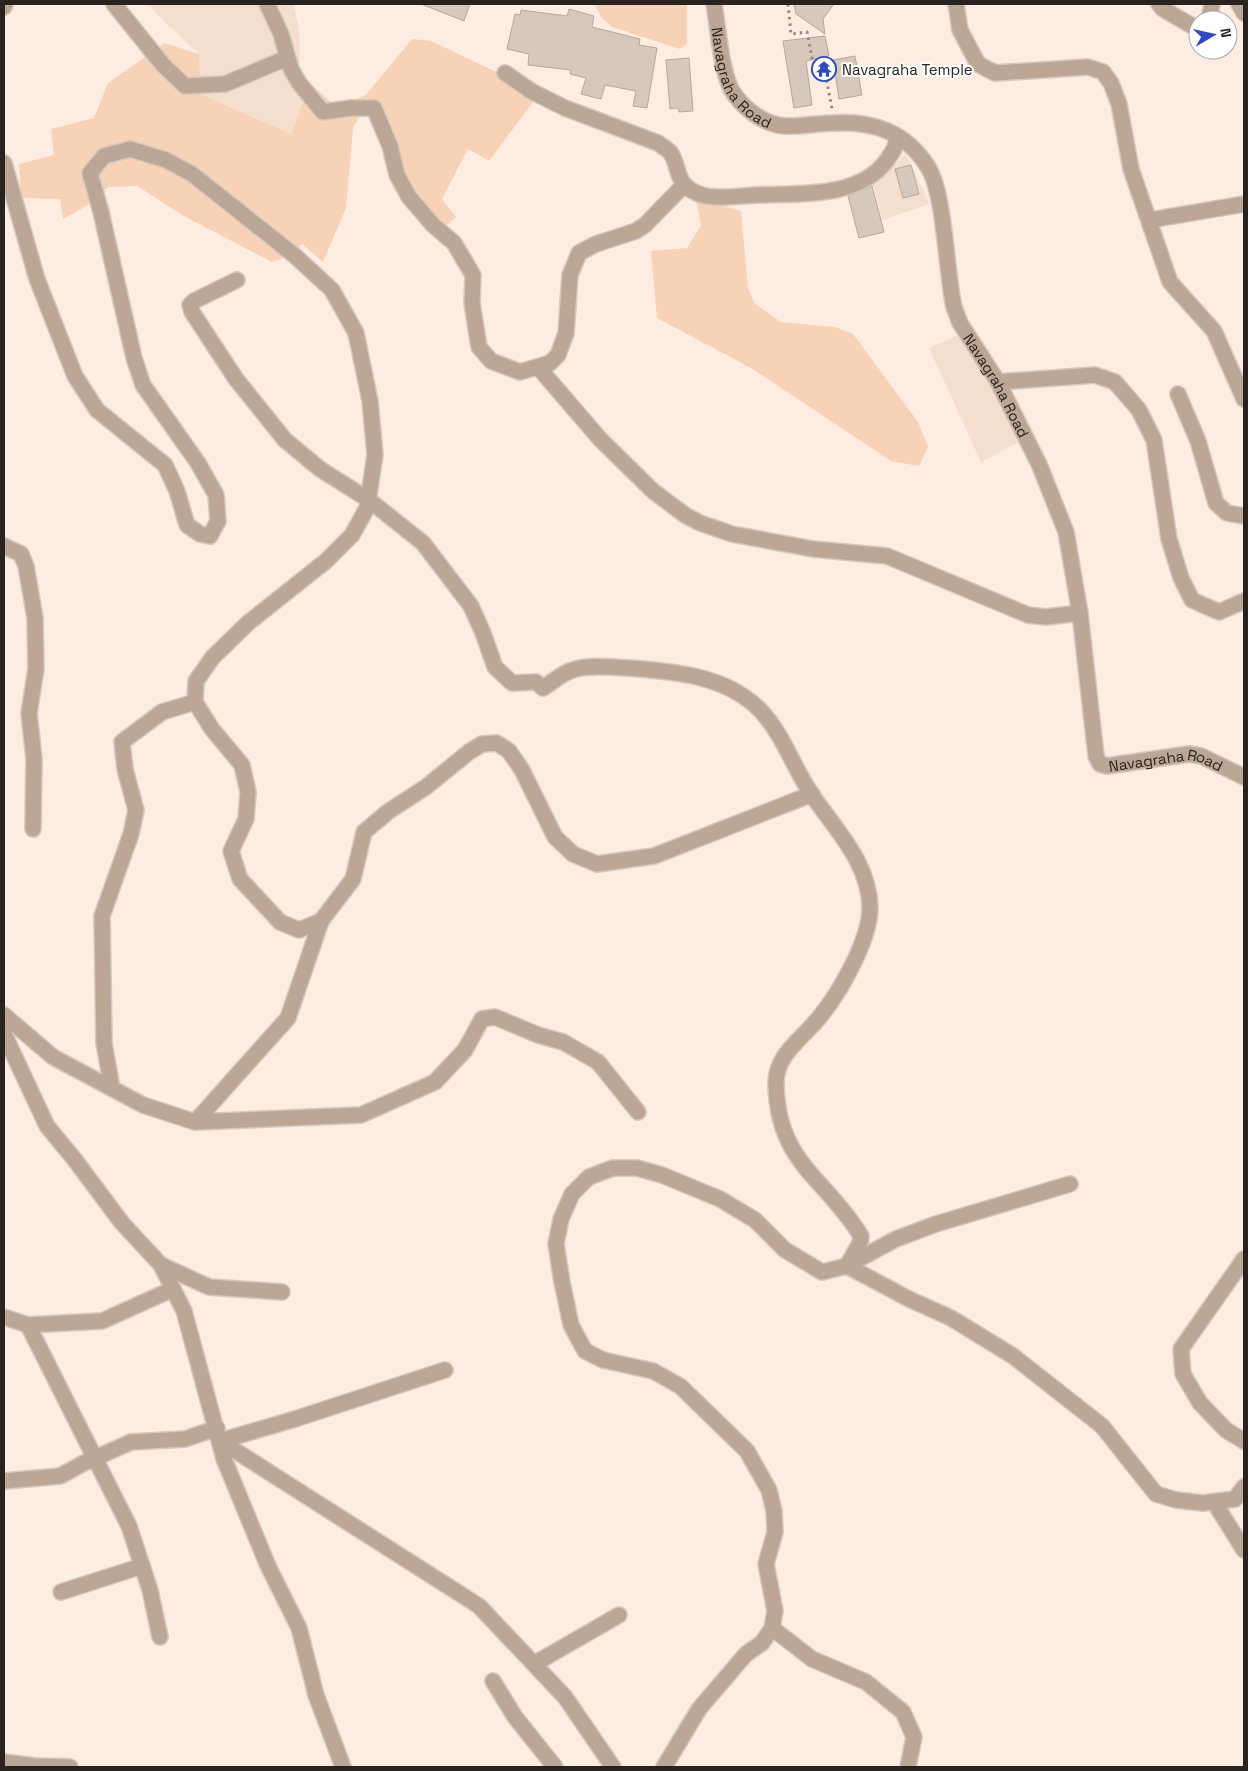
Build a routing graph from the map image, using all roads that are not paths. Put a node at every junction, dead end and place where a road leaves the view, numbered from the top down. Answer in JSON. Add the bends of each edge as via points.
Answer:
{"nodes":[{"id":1,"x":114,"y":4,"type":"edge"},
{"id":2,"x":266,"y":4,"type":"edge"},
{"id":3,"x":714,"y":4,"type":"edge"},
{"id":4,"x":956,"y":4,"type":"edge"},
{"id":5,"x":1159,"y":4,"type":"edge"},
{"id":6,"x":1239,"y":4,"type":"edge"},
{"id":7,"x":1244,"y":13,"type":"edge"},
{"id":8,"x":1188,"y":24,"type":"edge"},
{"id":9,"x":287,"y":58,"type":"junction"},
{"id":10,"x":505,"y":73,"type":"dead end"},
{"id":11,"x":896,"y":136,"type":"junction"},
{"id":12,"x":4,"y":163,"type":"edge"},
{"id":13,"x":684,"y":185,"type":"junction"},
{"id":14,"x":1244,"y":204,"type":"edge"},
{"id":15,"x":1150,"y":220,"type":"junction"},
{"id":16,"x":238,"y":280,"type":"dead end"},
{"id":17,"x":538,"y":367,"type":"junction"},
{"id":18,"x":998,"y":382,"type":"junction"},
{"id":19,"x":1178,"y":394,"type":"dead end"},
{"id":20,"x":1244,"y":399,"type":"edge"},
{"id":21,"x":369,"y":500,"type":"junction"},
{"id":22,"x":1244,"y":516,"type":"edge"},
{"id":23,"x":4,"y":546,"type":"edge"},
{"id":24,"x":1242,"y":600,"type":"edge"},
{"id":25,"x":1080,"y":613,"type":"junction"},
{"id":26,"x":195,"y":702,"type":"junction"},
{"id":27,"x":1244,"y":778,"type":"edge"},
{"id":28,"x":812,"y":794,"type":"junction"},
{"id":29,"x":33,"y":828,"type":"dead end"},
{"id":30,"x":321,"y":921,"type":"junction"},
{"id":31,"x":4,"y":1016,"type":"edge"},
{"id":32,"x":4,"y":1034,"type":"edge"},
{"id":33,"x":112,"y":1088,"type":"junction"},
{"id":34,"x":638,"y":1112,"type":"dead end"},
{"id":35,"x":195,"y":1122,"type":"junction"},
{"id":36,"x":1070,"y":1184,"type":"dead end"},
{"id":37,"x":1244,"y":1259,"type":"edge"},
{"id":38,"x":161,"y":1265,"type":"junction"},
{"id":39,"x":847,"y":1266,"type":"junction"},
{"id":40,"x":173,"y":1289,"type":"junction"},
{"id":41,"x":282,"y":1292,"type":"dead end"},
{"id":42,"x":4,"y":1317,"type":"edge"},
{"id":43,"x":28,"y":1324,"type":"junction"},
{"id":44,"x":445,"y":1370,"type":"dead end"},
{"id":45,"x":218,"y":1434,"type":"junction"},
{"id":46,"x":1244,"y":1441,"type":"edge"},
{"id":47,"x":95,"y":1458,"type":"junction"},
{"id":48,"x":4,"y":1481,"type":"edge"},
{"id":49,"x":1244,"y":1487,"type":"edge"},
{"id":50,"x":1214,"y":1502,"type":"junction"},
{"id":51,"x":1244,"y":1550,"type":"edge"},
{"id":52,"x":142,"y":1566,"type":"junction"},
{"id":53,"x":61,"y":1592,"type":"dead end"},
{"id":54,"x":619,"y":1615,"type":"dead end"},
{"id":55,"x":772,"y":1628,"type":"junction"},
{"id":56,"x":160,"y":1637,"type":"dead end"},
{"id":57,"x":534,"y":1664,"type":"junction"},
{"id":58,"x":493,"y":1681,"type":"dead end"},
{"id":59,"x":4,"y":1762,"type":"edge"},
{"id":60,"x":70,"y":1767,"type":"edge"},
{"id":61,"x":343,"y":1767,"type":"edge"},
{"id":62,"x":555,"y":1767,"type":"edge"},
{"id":63,"x":613,"y":1767,"type":"edge"},
{"id":64,"x":664,"y":1767,"type":"edge"},
{"id":65,"x":908,"y":1767,"type":"edge"}],
"edges":[{"from":1,"to":9,"type":"street","via":[[163,65],[185,86],[225,84]]},
{"from":2,"to":9,"type":"street","via":[[281,34]]},
{"from":3,"to":11,"type":"street","name":"Navagraha Road","via":[[731,89],[760,118],[784,126],[835,123],[882,128]]},
{"from":4,"to":15,"type":"street","via":[[960,30],[978,64],[996,73],[1088,66],[1103,72],[1119,104],[1131,169]]},
{"from":5,"to":8,"type":"street"},
{"from":6,"to":7,"type":"street"},
{"from":9,"to":17,"type":"street","via":[[300,83],[323,112],[374,108],[390,146],[397,175],[409,197],[454,243],[473,275],[472,303],[479,347],[491,360],[520,372]]},
{"from":10,"to":13,"type":"street","via":[[565,108],[658,143],[671,153],[676,172]]},
{"from":11,"to":13,"type":"street","via":[[896,148],[883,166],[874,175],[851,186],[812,193],[716,196],[699,194]]},
{"from":11,"to":18,"type":"street","name":"Navagraha Road","via":[[907,142],[929,168],[937,196],[954,307],[960,323]]},
{"from":12,"to":21,"type":"street","via":[[37,279],[75,376],[97,410],[165,465],[187,526],[210,536],[218,521],[216,495],[198,463],[143,385],[90,173],[104,156],[130,149],[166,160],[192,174],[294,255],[332,290],[356,333],[370,401],[376,455]]},
{"from":13,"to":17,"type":"street","via":[[636,231],[579,253],[570,275],[566,333],[562,345],[550,363]]},
{"from":14,"to":15,"type":"street"},
{"from":15,"to":20,"type":"street","via":[[1170,282],[1214,331]]},
{"from":16,"to":21,"type":"street","via":[[194,301],[190,305],[192,312],[236,379],[285,440],[320,469]]},
{"from":17,"to":25,"type":"street","via":[[600,439],[653,491],[700,523],[732,534],[813,549],[887,556],[1028,615],[1046,617]]},
{"from":18,"to":24,"type":"street","via":[[1095,375],[1115,382],[1139,410],[1154,440],[1169,539],[1181,578],[1192,600],[1219,612]]},
{"from":18,"to":25,"type":"street","name":"Navagraha Road","via":[[1066,532]]},
{"from":19,"to":22,"type":"street","via":[[1198,442],[1216,503],[1227,513]]},
{"from":21,"to":26,"type":"street","via":[[352,535],[326,561],[248,623],[212,657],[196,681]]},
{"from":21,"to":28,"type":"street","via":[[423,543],[449,575],[470,606],[494,667],[512,683],[536,682],[543,688],[565,673],[591,666],[664,671],[719,684],[759,709],[775,727]]},
{"from":23,"to":29,"type":"street","via":[[21,554],[35,618],[36,669],[29,713],[34,759]]},
{"from":25,"to":27,"type":"street","name":"Navagraha Road","via":[[1096,756],[1100,764],[1107,766],[1189,754],[1201,756]]},
{"from":26,"to":30,"type":"street","via":[[212,729],[242,765],[248,792],[246,819],[231,851],[240,878],[280,922],[299,930]]},
{"from":26,"to":33,"type":"street","via":[[162,712],[122,742],[125,769],[136,810],[131,834],[102,916],[104,1043]]},
{"from":28,"to":30,"type":"street","via":[[654,856],[597,864],[573,854],[555,837],[522,770],[509,751],[497,743],[482,744],[364,832],[353,879]]},
{"from":28,"to":39,"type":"street","via":[[861,864],[869,892],[870,912],[866,932],[847,974],[819,1018],[784,1056],[776,1084],[786,1138],[798,1160],[853,1222],[861,1236]]},
{"from":30,"to":35,"type":"street","via":[[288,1018]]},
{"from":31,"to":33,"type":"street","via":[[53,1056]]},
{"from":32,"to":38,"type":"street","via":[[47,1126],[122,1223]]},
{"from":33,"to":35,"type":"street","via":[[143,1105]]},
{"from":34,"to":35,"type":"street","via":[[598,1062],[563,1042],[495,1017],[482,1019],[465,1050],[435,1082],[361,1115]]},
{"from":36,"to":39,"type":"street","via":[[936,1224],[896,1239]]},
{"from":37,"to":46,"type":"street","via":[[1181,1349],[1183,1374],[1200,1403],[1226,1430]]},
{"from":38,"to":40,"type":"street"},
{"from":38,"to":41,"type":"street","via":[[209,1287]]},
{"from":39,"to":50,"type":"street","via":[[951,1318],[1020,1361],[1102,1426],[1156,1494],[1176,1500]]},
{"from":39,"to":55,"type":"street","via":[[822,1272],[785,1250],[755,1220],[720,1199],[637,1168],[613,1168],[589,1177],[572,1194],[561,1219],[556,1244],[562,1282],[571,1325],[585,1350],[603,1360],[653,1372],[680,1386],[747,1451],[760,1471],[774,1511],[775,1532],[766,1564],[774,1611]]},
{"from":40,"to":43,"type":"street","via":[[102,1321]]},
{"from":40,"to":45,"type":"street","via":[[184,1311]]},
{"from":42,"to":43,"type":"street"},
{"from":43,"to":47,"type":"street"},
{"from":44,"to":45,"type":"street","via":[[295,1419]]},
{"from":45,"to":47,"type":"street","via":[[131,1442]]},
{"from":45,"to":57,"type":"street","via":[[479,1606]]},
{"from":45,"to":61,"type":"street","via":[[224,1459],[254,1533],[299,1628],[316,1695]]},
{"from":47,"to":48,"type":"street","via":[[60,1476]]},
{"from":47,"to":52,"type":"street","via":[[129,1526]]},
{"from":49,"to":50,"type":"street","via":[[1235,1498]]},
{"from":50,"to":51,"type":"street"},
{"from":52,"to":53,"type":"street"},
{"from":52,"to":56,"type":"street"},
{"from":54,"to":57,"type":"street"},
{"from":55,"to":64,"type":"street","via":[[762,1643],[746,1654],[699,1709]]},
{"from":55,"to":65,"type":"street","via":[[812,1659],[866,1682],[903,1712],[914,1737]]},
{"from":57,"to":63,"type":"street","via":[[565,1697]]},
{"from":58,"to":62,"type":"street"},
{"from":59,"to":60,"type":"street"}]}
